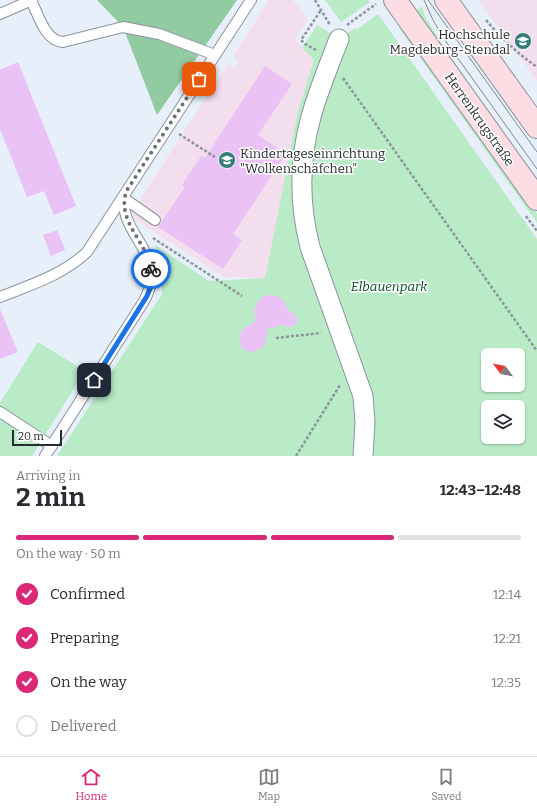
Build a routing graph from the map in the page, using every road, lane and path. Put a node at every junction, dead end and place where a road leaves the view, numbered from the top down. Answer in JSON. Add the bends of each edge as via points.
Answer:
{"nodes":[{"id":1,"x":32,"y":0,"type":"edge"},
{"id":2,"x":251,"y":0,"type":"edge"},
{"id":3,"x":315,"y":0,"type":"edge"},
{"id":4,"x":446,"y":0,"type":"edge"},
{"id":5,"x":386,"y":2,"type":"edge"},
{"id":6,"x":321,"y":10,"type":"junction"},
{"id":7,"x":0,"y":14,"type":"edge"},
{"id":8,"x":484,"y":18,"type":"dead end"},
{"id":9,"x":355,"y":19,"type":"dead end"},
{"id":10,"x":339,"y":40,"type":"joint"},
{"id":11,"x":215,"y":55,"type":"junction"},
{"id":12,"x":332,"y":58,"type":"junction"},
{"id":13,"x":537,"y":67,"type":"edge"},
{"id":14,"x":168,"y":126,"type":"junction"},
{"id":15,"x":537,"y":128,"type":"edge"},
{"id":16,"x":215,"y":157,"type":"dead end"},
{"id":17,"x":126,"y":195,"type":"junction"},
{"id":18,"x":537,"y":200,"type":"edge"},
{"id":19,"x":155,"y":220,"type":"dead end"},
{"id":20,"x":128,"y":221,"type":"junction"},
{"id":21,"x":242,"y":296,"type":"dead end"},
{"id":22,"x":0,"y":297,"type":"edge"},
{"id":23,"x":340,"y":331,"type":"junction"},
{"id":24,"x":276,"y":338,"type":"dead end"},
{"id":25,"x":537,"y":351,"type":"edge"},
{"id":26,"x":352,"y":366,"type":"junction"},
{"id":27,"x":0,"y":412,"type":"edge"},
{"id":28,"x":52,"y":446,"type":"junction"},
{"id":29,"x":45,"y":456,"type":"edge"},
{"id":30,"x":296,"y":456,"type":"edge"},
{"id":31,"x":363,"y":456,"type":"edge"}],
"edges":[{"from":1,"to":7,"type":"lane"},
{"from":1,"to":11,"type":"lane","via":[[47,32],[56,41],[64,42],[123,27],[159,34]]},
{"from":2,"to":11,"type":"lane"},
{"from":3,"to":6,"type":"path"},
{"from":4,"to":15,"type":"street"},
{"from":5,"to":9,"type":"path"},
{"from":5,"to":18,"type":"street","name":"Herrenkrugstraße"},
{"from":6,"to":10,"type":"path"},
{"from":6,"to":12,"type":"path","via":[[301,40]]},
{"from":8,"to":13,"type":"path","via":[[504,41]]},
{"from":10,"to":12,"type":"street"},
{"from":11,"to":14,"type":"lane"},
{"from":12,"to":23,"type":"street","via":[[308,128],[303,159],[302,198],[310,247]]},
{"from":12,"to":25,"type":"path","via":[[346,83]]},
{"from":14,"to":16,"type":"path"},
{"from":14,"to":17,"type":"lane"},
{"from":17,"to":19,"type":"lane"},
{"from":17,"to":20,"type":"lane","via":[[125,209]]},
{"from":17,"to":22,"type":"lane","via":[[90,248],[80,258],[62,270]]},
{"from":20,"to":21,"type":"path"},
{"from":20,"to":28,"type":"lane","via":[[151,267],[151,286]]},
{"from":23,"to":24,"type":"path"},
{"from":23,"to":26,"type":"street"},
{"from":26,"to":30,"type":"path"},
{"from":26,"to":31,"type":"street","via":[[364,404],[366,430]]},
{"from":27,"to":28,"type":"lane"},
{"from":28,"to":29,"type":"lane"}]}
